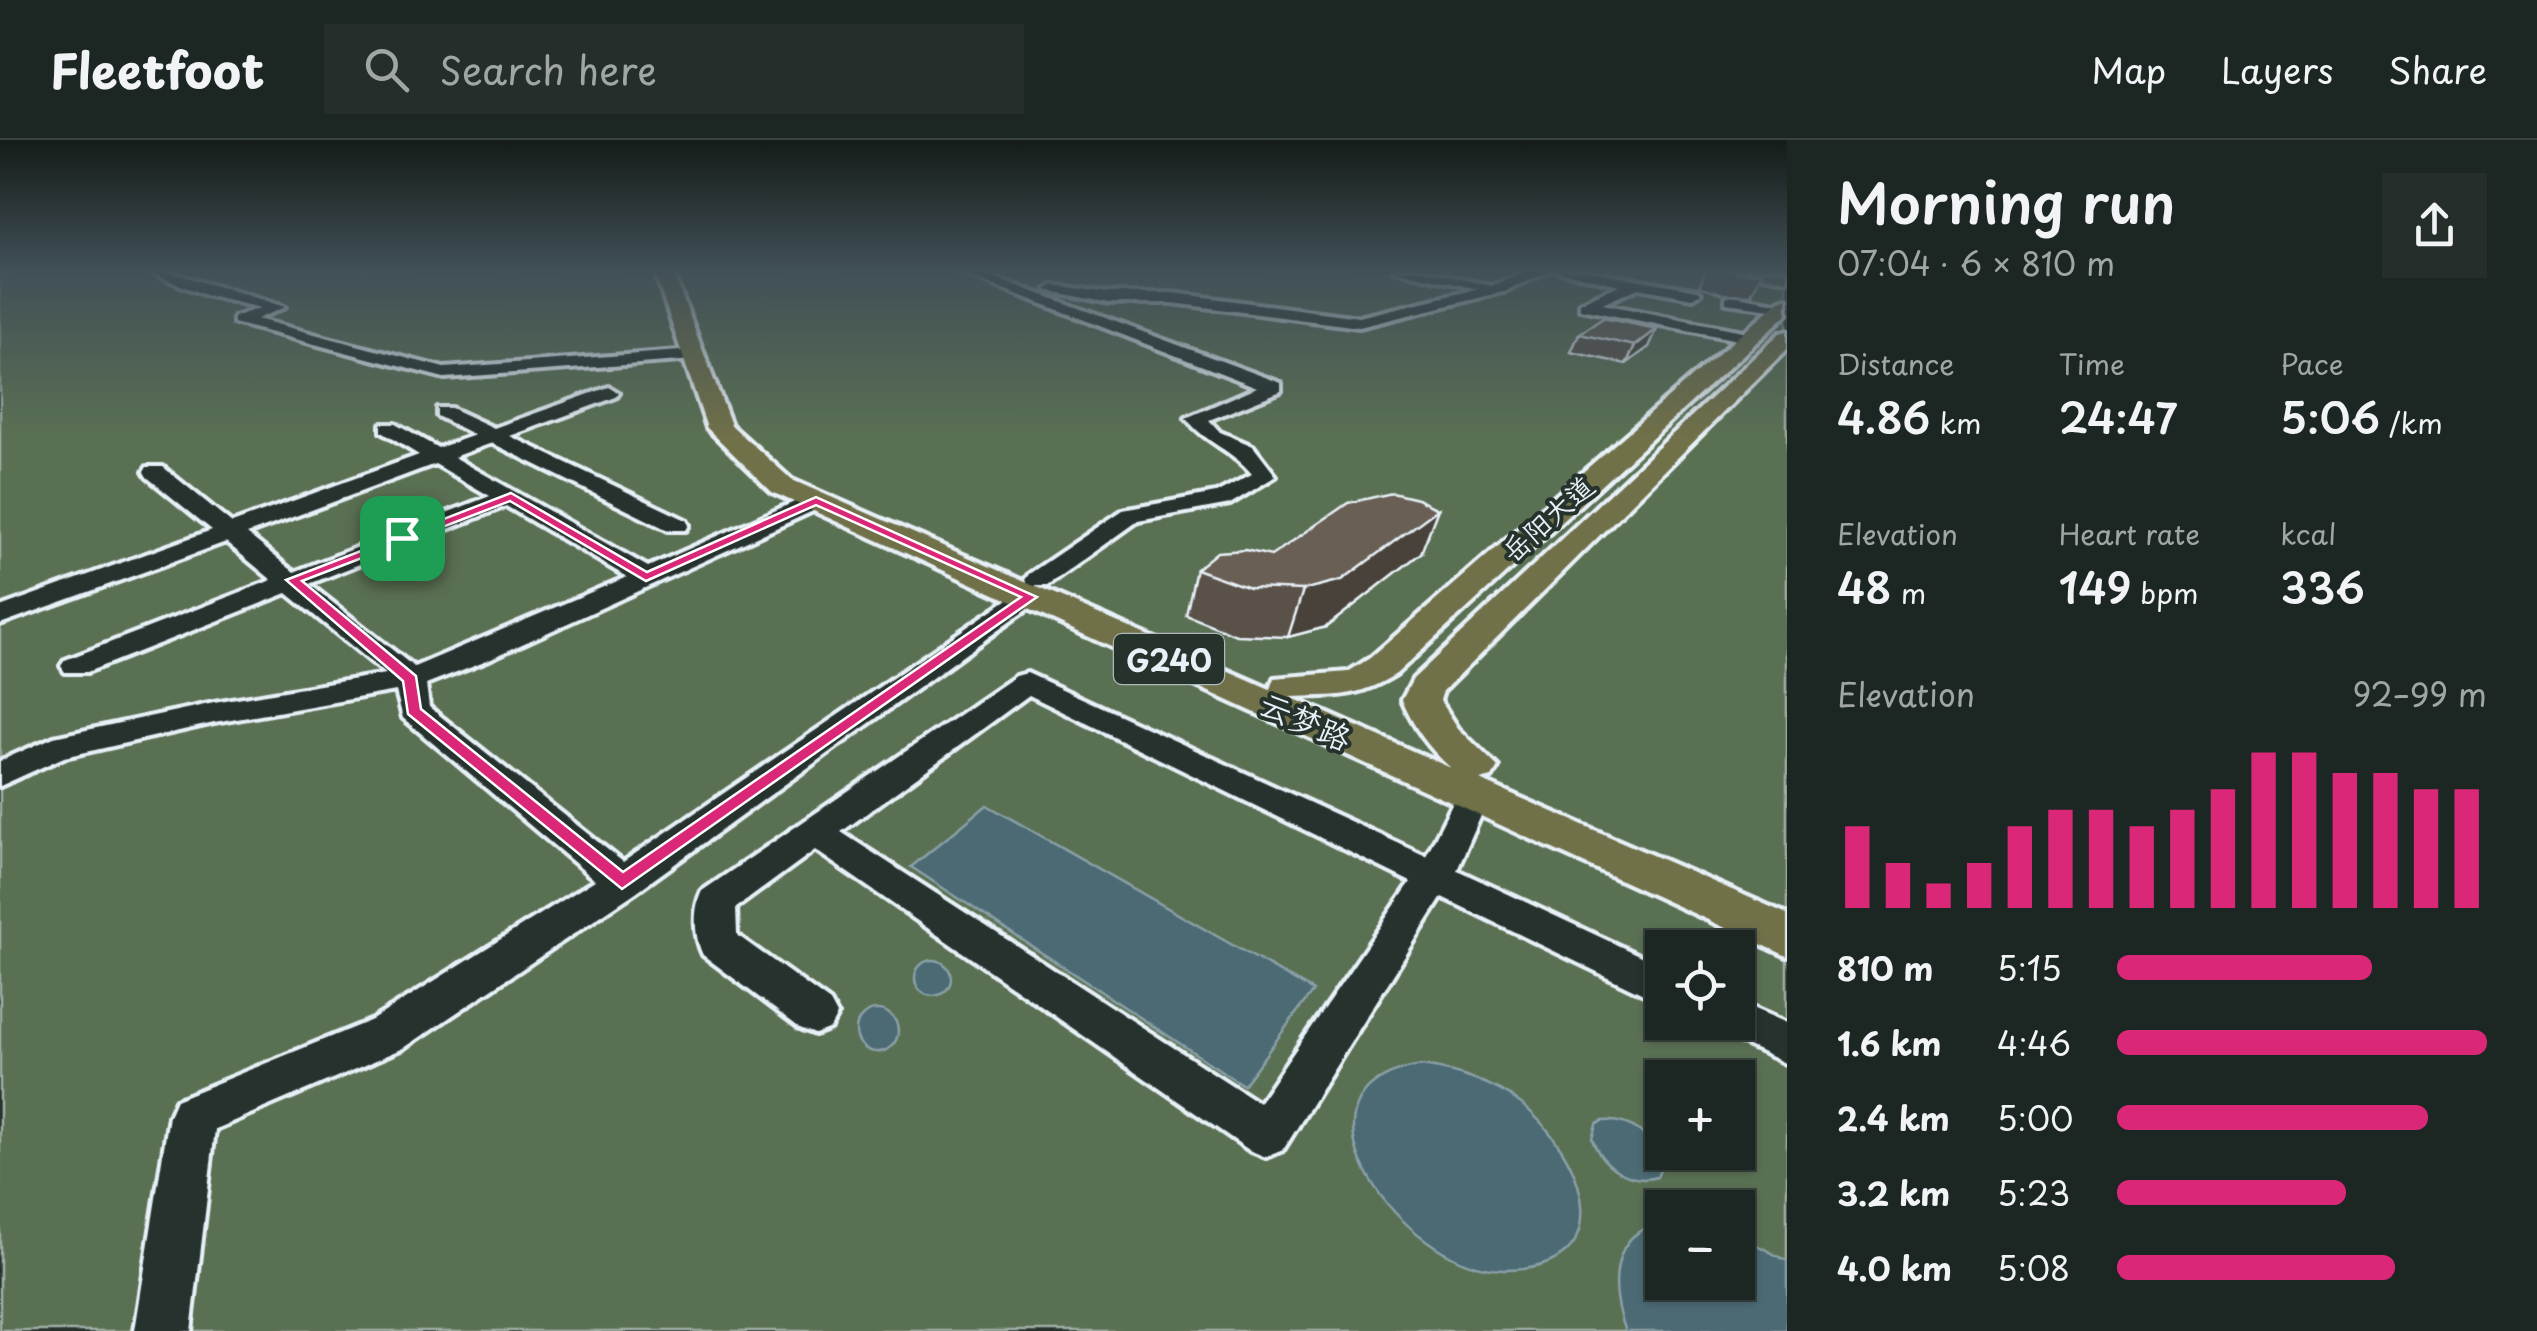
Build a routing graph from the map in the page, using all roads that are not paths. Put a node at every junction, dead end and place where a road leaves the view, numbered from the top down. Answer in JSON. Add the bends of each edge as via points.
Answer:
{"nodes":[{"id":1,"x":263,"y":326,"type":"edge"},
{"id":2,"x":683,"y":326,"type":"edge"},
{"id":3,"x":703,"y":326,"type":"edge"},
{"id":4,"x":1111,"y":326,"type":"edge"},
{"id":5,"x":1689,"y":326,"type":"edge"},
{"id":6,"x":1784,"y":328,"type":"edge"},
{"id":7,"x":1748,"y":337,"type":"junction"},
{"id":8,"x":694,"y":355,"type":"junction"},
{"id":9,"x":452,"y":372,"type":"junction"},
{"id":10,"x":609,"y":393,"type":"dead end"},
{"id":11,"x":444,"y":412,"type":"junction"},
{"id":12,"x":493,"y":436,"type":"junction"},
{"id":13,"x":439,"y":456,"type":"junction"},
{"id":14,"x":155,"y":472,"type":"dead end"},
{"id":15,"x":511,"y":496,"type":"junction"},
{"id":16,"x":816,"y":501,"type":"junction"},
{"id":17,"x":677,"y":525,"type":"dead end"},
{"id":18,"x":229,"y":530,"type":"junction"},
{"id":19,"x":646,"y":577,"type":"junction"},
{"id":20,"x":292,"y":580,"type":"junction"},
{"id":21,"x":1034,"y":588,"type":"junction"},
{"id":22,"x":0,"y":616,"type":"edge"},
{"id":23,"x":76,"y":666,"type":"dead end"},
{"id":24,"x":410,"y":680,"type":"junction"},
{"id":25,"x":1287,"y":686,"type":"junction"},
{"id":26,"x":0,"y":775,"type":"edge"},
{"id":27,"x":1475,"y":781,"type":"junction"},
{"id":28,"x":816,"y":832,"type":"junction"},
{"id":29,"x":1435,"y":878,"type":"junction"},
{"id":30,"x":622,"y":882,"type":"junction"},
{"id":31,"x":1787,"y":906,"type":"edge"},
{"id":32,"x":1787,"y":936,"type":"edge"},
{"id":33,"x":1645,"y":977,"type":"edge"},
{"id":34,"x":815,"y":1015,"type":"dead end"},
{"id":35,"x":1755,"y":1029,"type":"edge"},
{"id":36,"x":1787,"y":1044,"type":"edge"},
{"id":37,"x":163,"y":1331,"type":"edge"}],
"edges":[{"from":1,"to":9,"type":"street"},
{"from":2,"to":8,"type":"main road","name":"云梦路","number":"G240"},
{"from":3,"to":21,"type":"main road","number":"G240","via":[[743,424],[804,478]]},
{"from":4,"to":21,"type":"street","via":[[1274,387],[1196,418],[1213,436],[1245,451],[1265,476],[1222,499],[1131,514]]},
{"from":5,"to":7,"type":"street"},
{"from":6,"to":7,"type":"main road","name":"岳阳大道"},
{"from":6,"to":27,"type":"main road","name":"岳阳大道","via":[[1426,687],[1421,700],[1428,717]]},
{"from":7,"to":25,"type":"main road","name":"岳阳大道","via":[[1383,666],[1356,683]]},
{"from":8,"to":9,"type":"street"},
{"from":8,"to":16,"type":"main road","name":"云梦路","number":"G240","via":[[720,428],[782,486]]},
{"from":9,"to":11,"type":"street"},
{"from":10,"to":12,"type":"street"},
{"from":11,"to":12,"type":"street"},
{"from":11,"to":13,"type":"street","via":[[388,428]]},
{"from":12,"to":13,"type":"street"},
{"from":12,"to":17,"type":"street"},
{"from":13,"to":15,"type":"street"},
{"from":13,"to":18,"type":"street"},
{"from":14,"to":18,"type":"street"},
{"from":15,"to":19,"type":"street"},
{"from":15,"to":20,"type":"street"},
{"from":16,"to":19,"type":"street"},
{"from":16,"to":21,"type":"main road","name":"云梦路","number":"G240"},
{"from":18,"to":20,"type":"street"},
{"from":18,"to":22,"type":"street"},
{"from":19,"to":24,"type":"street"},
{"from":20,"to":23,"type":"street"},
{"from":20,"to":24,"type":"street"},
{"from":21,"to":25,"type":"main road","number":"G240"},
{"from":21,"to":27,"type":"main road","name":"云梦路","number":"G240"},
{"from":21,"to":30,"type":"street"},
{"from":24,"to":26,"type":"street","via":[[54,748]]},
{"from":24,"to":30,"type":"street","via":[[414,711]]},
{"from":25,"to":27,"type":"main road","number":"G240"},
{"from":27,"to":29,"type":"street"},
{"from":27,"to":31,"type":"main road","number":"G240"},
{"from":27,"to":32,"type":"main road","name":"云梦路","number":"G240"},
{"from":28,"to":29,"type":"street","via":[[1027,682]]},
{"from":28,"to":29,"type":"street","via":[[1266,1134]]},
{"from":28,"to":34,"type":"street","via":[[716,902],[717,943]]},
{"from":29,"to":33,"type":"street"},
{"from":30,"to":37,"type":"street","via":[[388,1034],[194,1116]]},
{"from":35,"to":36,"type":"street"}]}
